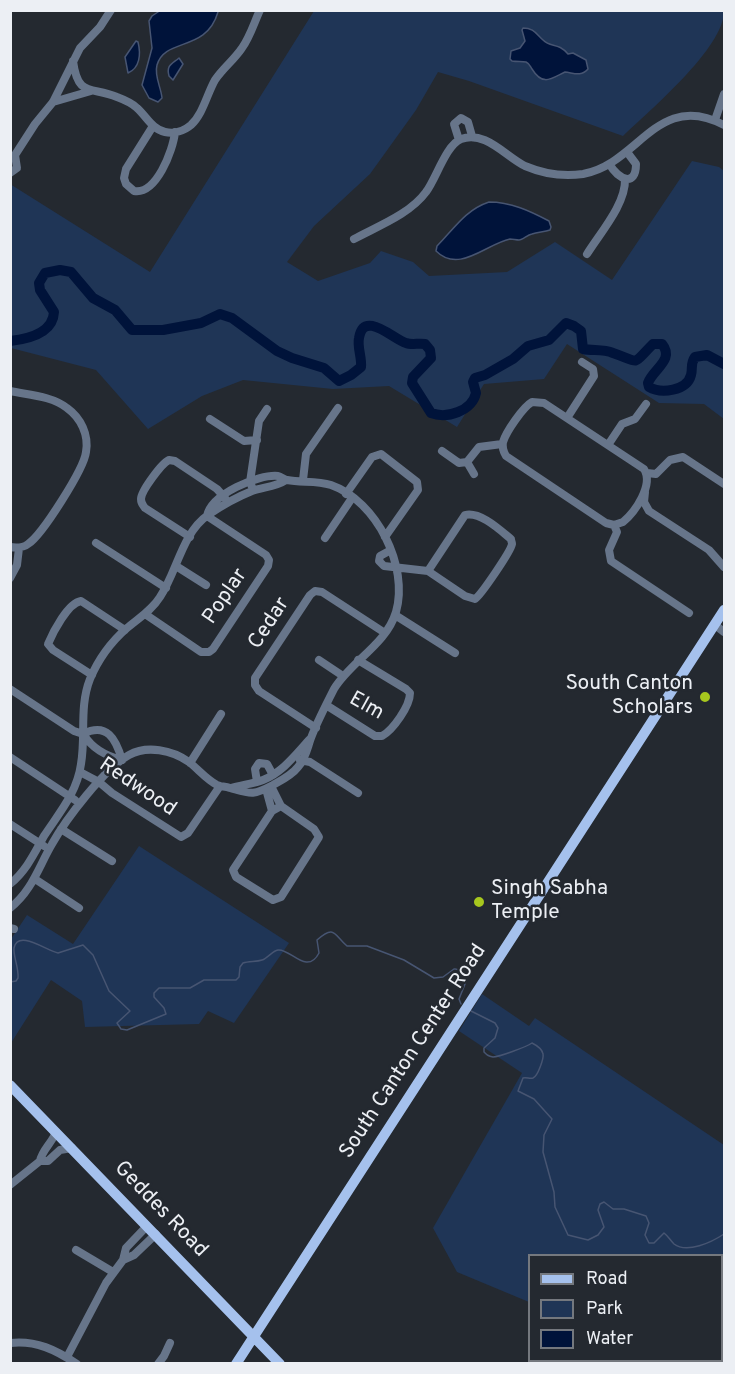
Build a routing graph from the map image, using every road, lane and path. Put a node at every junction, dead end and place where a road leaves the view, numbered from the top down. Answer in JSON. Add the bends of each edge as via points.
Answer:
{"nodes":[{"id":1,"x":111,"y":10,"type":"edge"},
{"id":2,"x":260,"y":10,"type":"edge"},
{"id":3,"x":73,"y":61,"type":"junction"},
{"id":4,"x":91,"y":91,"type":"junction"},
{"id":5,"x":724,"y":94,"type":"edge"},
{"id":6,"x":53,"y":102,"type":"junction"},
{"id":7,"x":715,"y":120,"type":"junction"},
{"id":8,"x":724,"y":125,"type":"edge"},
{"id":9,"x":153,"y":126,"type":"junction"},
{"id":10,"x":175,"y":132,"type":"junction"},
{"id":11,"x":472,"y":136,"type":"junction"},
{"id":12,"x":459,"y":140,"type":"junction"},
{"id":13,"x":627,"y":152,"type":"junction"},
{"id":14,"x":13,"y":157,"type":"edge"},
{"id":15,"x":610,"y":165,"type":"junction"},
{"id":16,"x":10,"y":173,"type":"edge"},
{"id":17,"x":625,"y":179,"type":"junction"},
{"id":18,"x":354,"y":239,"type":"dead end"},
{"id":19,"x":587,"y":254,"type":"dead end"},
{"id":20,"x":582,"y":362,"type":"dead end"},
{"id":21,"x":10,"y":391,"type":"edge"},
{"id":22,"x":646,"y":404,"type":"dead end"},
{"id":23,"x":338,"y":408,"type":"dead end"},
{"id":24,"x":267,"y":409,"type":"dead end"},
{"id":25,"x":210,"y":418,"type":"dead end"},
{"id":26,"x":567,"y":418,"type":"junction"},
{"id":27,"x":257,"y":440,"type":"junction"},
{"id":28,"x":502,"y":444,"type":"junction"},
{"id":29,"x":608,"y":445,"type":"junction"},
{"id":30,"x":442,"y":451,"type":"dead end"},
{"id":31,"x":467,"y":462,"type":"junction"},
{"id":32,"x":474,"y":474,"type":"dead end"},
{"id":33,"x":647,"y":474,"type":"junction"},
{"id":34,"x":303,"y":480,"type":"junction"},
{"id":35,"x":724,"y":484,"type":"edge"},
{"id":36,"x":252,"y":486,"type":"junction"},
{"id":37,"x":646,"y":489,"type":"junction"},
{"id":38,"x":223,"y":495,"type":"junction"},
{"id":39,"x":349,"y":496,"type":"junction"},
{"id":40,"x":229,"y":503,"type":"junction"},
{"id":41,"x":649,"y":511,"type":"junction"},
{"id":42,"x":629,"y":515,"type":"junction"},
{"id":43,"x":207,"y":516,"type":"junction"},
{"id":44,"x":614,"y":525,"type":"junction"},
{"id":45,"x":190,"y":537,"type":"junction"},
{"id":46,"x":385,"y":537,"type":"junction"},
{"id":47,"x":325,"y":538,"type":"dead end"},
{"id":48,"x":96,"y":543,"type":"dead end"},
{"id":49,"x":15,"y":548,"type":"edge"},
{"id":50,"x":391,"y":550,"type":"junction"},
{"id":51,"x":709,"y":550,"type":"junction"},
{"id":52,"x":724,"y":555,"type":"edge"},
{"id":53,"x":177,"y":566,"type":"junction"},
{"id":54,"x":724,"y":567,"type":"edge"},
{"id":55,"x":396,"y":568,"type":"junction"},
{"id":56,"x":428,"y":571,"type":"junction"},
{"id":57,"x":10,"y":578,"type":"edge"},
{"id":58,"x":206,"y":585,"type":"dead end"},
{"id":59,"x":166,"y":588,"type":"junction"},
{"id":60,"x":689,"y":613,"type":"dead end"},
{"id":61,"x":145,"y":614,"type":"junction"},
{"id":62,"x":395,"y":615,"type":"junction"},
{"id":63,"x":722,"y":621,"type":"edge"},
{"id":64,"x":125,"y":630,"type":"junction"},
{"id":65,"x":385,"y":633,"type":"junction"},
{"id":66,"x":455,"y":654,"type":"dead end"},
{"id":67,"x":320,"y":660,"type":"dead end"},
{"id":68,"x":358,"y":660,"type":"junction"},
{"id":69,"x":92,"y":675,"type":"junction"},
{"id":70,"x":344,"y":676,"type":"junction"},
{"id":71,"x":10,"y":689,"type":"edge"},
{"id":72,"x":326,"y":705,"type":"junction"},
{"id":73,"x":221,"y":714,"type":"dead end"},
{"id":74,"x":316,"y":728,"type":"junction"},
{"id":75,"x":83,"y":734,"type":"junction"},
{"id":76,"x":311,"y":738,"type":"junction"},
{"id":77,"x":10,"y":757,"type":"edge"},
{"id":78,"x":294,"y":757,"type":"junction"},
{"id":79,"x":122,"y":760,"type":"junction"},
{"id":80,"x":303,"y":761,"type":"junction"},
{"id":81,"x":190,"y":763,"type":"junction"},
{"id":82,"x":80,"y":772,"type":"junction"},
{"id":83,"x":99,"y":782,"type":"junction"},
{"id":84,"x":266,"y":783,"type":"junction"},
{"id":85,"x":220,"y":786,"type":"junction"},
{"id":86,"x":358,"y":794,"type":"dead end"},
{"id":87,"x":71,"y":797,"type":"junction"},
{"id":88,"x":80,"y":803,"type":"junction"},
{"id":89,"x":281,"y":806,"type":"junction"},
{"id":90,"x":272,"y":811,"type":"junction"},
{"id":91,"x":10,"y":824,"type":"edge"},
{"id":92,"x":62,"y":829,"type":"junction"},
{"id":93,"x":40,"y":844,"type":"junction"},
{"id":94,"x":49,"y":850,"type":"junction"},
{"id":95,"x":112,"y":861,"type":"dead end"},
{"id":96,"x":35,"y":879,"type":"junction"},
{"id":97,"x":10,"y":884,"type":"edge"},
{"id":98,"x":12,"y":904,"type":"edge"},
{"id":99,"x":79,"y":908,"type":"dead end"},
{"id":100,"x":10,"y":1085,"type":"edge"},
{"id":101,"x":56,"y":1132,"type":"junction"},
{"id":102,"x":72,"y":1148,"type":"junction"},
{"id":103,"x":40,"y":1161,"type":"junction"},
{"id":104,"x":10,"y":1185,"type":"edge"},
{"id":105,"x":147,"y":1226,"type":"junction"},
{"id":106,"x":156,"y":1234,"type":"junction"},
{"id":107,"x":76,"y":1250,"type":"dead end"},
{"id":108,"x":123,"y":1260,"type":"junction"},
{"id":109,"x":113,"y":1272,"type":"junction"},
{"id":110,"x":254,"y":1336,"type":"junction"},
{"id":111,"x":10,"y":1343,"type":"edge"},
{"id":112,"x":170,"y":1343,"type":"dead end"},
{"id":113,"x":67,"y":1357,"type":"junction"},
{"id":114,"x":77,"y":1364,"type":"edge"},
{"id":115,"x":158,"y":1364,"type":"edge"},
{"id":116,"x":236,"y":1364,"type":"edge"},
{"id":117,"x":280,"y":1364,"type":"edge"}],
"edges":[{"from":1,"to":3,"type":"street"},
{"from":2,"to":10,"type":"street","via":[[246,42],[218,76],[197,117],[188,127]]},
{"from":3,"to":4,"type":"street","via":[[76,80]]},
{"from":3,"to":6,"type":"street"},
{"from":4,"to":6,"type":"street"},
{"from":4,"to":9,"type":"street","via":[[127,101]]},
{"from":5,"to":7,"type":"street"},
{"from":6,"to":14,"type":"street"},
{"from":7,"to":8,"type":"street"},
{"from":7,"to":13,"type":"street","via":[[692,116],[669,120],[650,130]]},
{"from":9,"to":10,"type":"street"},
{"from":9,"to":10,"type":"street","via":[[125,172],[126,184],[134,191],[144,191],[152,185],[173,148]]},
{"from":11,"to":12,"type":"street"},
{"from":11,"to":12,"type":"street","via":[[468,122],[461,118],[454,124]]},
{"from":11,"to":15,"type":"street","via":[[523,165],[549,174],[581,174]]},
{"from":12,"to":18,"type":"street","via":[[420,200]]},
{"from":13,"to":15,"type":"street"},
{"from":13,"to":17,"type":"street","via":[[637,168],[633,176]]},
{"from":14,"to":16,"type":"street","via":[[17,168]]},
{"from":15,"to":17,"type":"street","via":[[617,176]]},
{"from":17,"to":19,"type":"street","via":[[622,200]]},
{"from":20,"to":26,"type":"street","via":[[593,369],[594,376]]},
{"from":21,"to":49,"type":"street","via":[[54,401],[69,409],[82,424],[87,447],[81,469],[38,536]]},
{"from":22,"to":29,"type":"street","via":[[635,419],[622,424]]},
{"from":23,"to":34,"type":"street","via":[[306,454]]},
{"from":24,"to":27,"type":"street"},
{"from":25,"to":27,"type":"street","via":[[244,441]]},
{"from":26,"to":28,"type":"street","via":[[544,403],[532,402]]},
{"from":26,"to":29,"type":"street"},
{"from":27,"to":36,"type":"street"},
{"from":28,"to":31,"type":"street","via":[[479,447]]},
{"from":28,"to":44,"type":"street","via":[[509,459]]},
{"from":29,"to":33,"type":"street"},
{"from":30,"to":31,"type":"street","via":[[459,463]]},
{"from":31,"to":32,"type":"street"},
{"from":33,"to":35,"type":"street","via":[[656,474],[670,460],[683,458]]},
{"from":33,"to":37,"type":"street"},
{"from":34,"to":36,"type":"street","via":[[278,476]]},
{"from":34,"to":39,"type":"street","via":[[333,486]]},
{"from":36,"to":38,"type":"street"},
{"from":36,"to":40,"type":"street"},
{"from":37,"to":41,"type":"street","via":[[644,502]]},
{"from":37,"to":42,"type":"street"},
{"from":38,"to":40,"type":"street"},
{"from":38,"to":43,"type":"street"},
{"from":38,"to":45,"type":"street","via":[[175,461],[163,464],[142,495],[142,504]]},
{"from":39,"to":46,"type":"street","via":[[365,508]]},
{"from":39,"to":46,"type":"street","via":[[372,457],[381,454],[417,482],[418,490]]},
{"from":39,"to":47,"type":"street"},
{"from":40,"to":43,"type":"street"},
{"from":41,"to":42,"type":"street"},
{"from":41,"to":51,"type":"street"},
{"from":42,"to":44,"type":"street"},
{"from":43,"to":45,"type":"street"},
{"from":43,"to":61,"type":"street","name":"Poplar","via":[[266,555],[268,566],[209,652],[201,652]]},
{"from":44,"to":60,"type":"street","via":[[617,532],[609,550],[611,561]]},
{"from":45,"to":53,"type":"street"},
{"from":46,"to":50,"type":"street"},
{"from":48,"to":59,"type":"street"},
{"from":49,"to":57,"type":"street","via":[[19,559]]},
{"from":50,"to":55,"type":"street"},
{"from":50,"to":55,"type":"street","via":[[380,556],[380,561]]},
{"from":51,"to":52,"type":"street"},
{"from":51,"to":54,"type":"street"},
{"from":53,"to":58,"type":"street"},
{"from":53,"to":59,"type":"street"},
{"from":55,"to":56,"type":"street"},
{"from":55,"to":62,"type":"street","via":[[399,592]]},
{"from":56,"to":56,"type":"street","via":[[465,596],[475,598],[507,553],[511,539],[472,513],[465,515]]},
{"from":59,"to":61,"type":"street"},
{"from":61,"to":64,"type":"street"},
{"from":62,"to":65,"type":"street"},
{"from":62,"to":66,"type":"street"},
{"from":63,"to":110,"type":"main road","name":"South Canton Center Road"},
{"from":64,"to":69,"type":"street","via":[[111,644]]},
{"from":64,"to":69,"type":"street","via":[[81,601],[69,608],[48,644]]},
{"from":65,"to":68,"type":"street"},
{"from":65,"to":74,"type":"street","name":"Cedar","via":[[322,592],[310,595],[255,682],[259,691]]},
{"from":67,"to":70,"type":"street"},
{"from":68,"to":70,"type":"street"},
{"from":68,"to":72,"type":"street","name":"Elm","via":[[410,693],[389,732],[375,736]]},
{"from":69,"to":75,"type":"street","via":[[83,704]]},
{"from":70,"to":72,"type":"street"},
{"from":71,"to":75,"type":"street"},
{"from":72,"to":74,"type":"street"},
{"from":73,"to":81,"type":"street"},
{"from":74,"to":76,"type":"street"},
{"from":75,"to":79,"type":"street","via":[[96,748]]},
{"from":75,"to":79,"type":"street","via":[[98,729],[109,733]]},
{"from":75,"to":82,"type":"street"},
{"from":76,"to":78,"type":"street"},
{"from":76,"to":80,"type":"street"},
{"from":77,"to":87,"type":"street"},
{"from":78,"to":80,"type":"street"},
{"from":78,"to":84,"type":"street"},
{"from":79,"to":81,"type":"street","via":[[139,752],[160,750]]},
{"from":79,"to":83,"type":"street"},
{"from":80,"to":84,"type":"street","via":[[291,775]]},
{"from":80,"to":86,"type":"street"},
{"from":81,"to":85,"type":"street"},
{"from":82,"to":83,"type":"street","name":"Redwood"},
{"from":82,"to":87,"type":"street"},
{"from":83,"to":85,"type":"street","name":"Redwood","via":[[111,794],[181,837],[188,834]]},
{"from":83,"to":88,"type":"street"},
{"from":84,"to":85,"type":"street","via":[[259,792],[247,793]]},
{"from":84,"to":89,"type":"street"},
{"from":84,"to":90,"type":"street"},
{"from":87,"to":88,"type":"street"},
{"from":87,"to":93,"type":"street"},
{"from":88,"to":92,"type":"street"},
{"from":89,"to":90,"type":"street"},
{"from":89,"to":90,"type":"street","via":[[315,829],[319,837],[281,897],[273,900],[237,877],[233,870]]},
{"from":91,"to":93,"type":"street"},
{"from":92,"to":94,"type":"street"},
{"from":92,"to":95,"type":"street"},
{"from":93,"to":94,"type":"street"},
{"from":93,"to":97,"type":"street","via":[[23,872]]},
{"from":94,"to":96,"type":"street"},
{"from":96,"to":98,"type":"street"},
{"from":96,"to":99,"type":"street"},
{"from":100,"to":101,"type":"main road","name":"Geddes Road"},
{"from":101,"to":102,"type":"main road","name":"Geddes Road"},
{"from":101,"to":103,"type":"street"},
{"from":102,"to":103,"type":"street","via":[[60,1150],[48,1161]]},
{"from":102,"to":105,"type":"main road","name":"Geddes Road"},
{"from":103,"to":104,"type":"street"},
{"from":105,"to":106,"type":"main road","name":"Geddes Road"},
{"from":105,"to":108,"type":"street","via":[[126,1248]]},
{"from":106,"to":108,"type":"street"},
{"from":106,"to":110,"type":"main road","name":"Geddes Road"},
{"from":107,"to":109,"type":"street"},
{"from":108,"to":109,"type":"street"},
{"from":109,"to":113,"type":"street"},
{"from":110,"to":116,"type":"main road","name":"South Canton Center Road"},
{"from":110,"to":117,"type":"main road","name":"Geddes Road"},
{"from":111,"to":113,"type":"street","via":[[36,1344]]},
{"from":112,"to":115,"type":"street"},
{"from":113,"to":114,"type":"street"}]}
